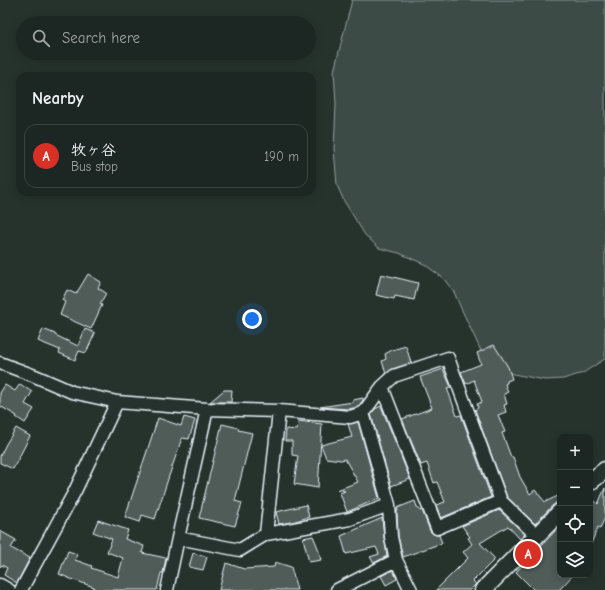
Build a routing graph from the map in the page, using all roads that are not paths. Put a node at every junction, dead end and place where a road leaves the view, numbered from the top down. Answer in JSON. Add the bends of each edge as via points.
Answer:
{"nodes":[{"id":1,"x":0,"y":364,"type":"edge"},
{"id":2,"x":382,"y":387,"type":"junction"},
{"id":3,"x":117,"y":402,"type":"junction"},
{"id":4,"x":207,"y":409,"type":"junction"},
{"id":5,"x":279,"y":412,"type":"junction"},
{"id":6,"x":363,"y":413,"type":"junction"},
{"id":7,"x":605,"y":470,"type":"edge"},
{"id":8,"x":593,"y":480,"type":"edge"},
{"id":9,"x":500,"y":501,"type":"junction"},
{"id":10,"x":389,"y":505,"type":"junction"},
{"id":11,"x":557,"y":515,"type":"edge"},
{"id":12,"x":266,"y":534,"type":"junction"},
{"id":13,"x":537,"y":536,"type":"junction"},
{"id":14,"x":178,"y":538,"type":"junction"},
{"id":15,"x":396,"y":560,"type":"junction"},
{"id":16,"x":0,"y":585,"type":"edge"},
{"id":17,"x":9,"y":590,"type":"edge"},
{"id":18,"x":21,"y":590,"type":"edge"},
{"id":19,"x":167,"y":590,"type":"edge"},
{"id":20,"x":337,"y":590,"type":"edge"},
{"id":21,"x":411,"y":590,"type":"edge"},
{"id":22,"x":483,"y":590,"type":"edge"}],
"edges":[{"from":1,"to":3,"type":"street","via":[[72,392]]},
{"from":2,"to":6,"type":"street"},
{"from":2,"to":9,"type":"street","via":[[437,528]]},
{"from":2,"to":9,"type":"street","via":[[394,376],[448,358]]},
{"from":3,"to":4,"type":"street"},
{"from":3,"to":18,"type":"street","via":[[75,491]]},
{"from":4,"to":5,"type":"street"},
{"from":4,"to":14,"type":"street"},
{"from":5,"to":6,"type":"street","via":[[350,417]]},
{"from":5,"to":12,"type":"street"},
{"from":6,"to":10,"type":"street"},
{"from":7,"to":8,"type":"main road"},
{"from":9,"to":13,"type":"street"},
{"from":10,"to":12,"type":"street","via":[[350,519]]},
{"from":10,"to":15,"type":"street","via":[[390,537]]},
{"from":11,"to":13,"type":"main road"},
{"from":12,"to":14,"type":"street","via":[[240,550]]},
{"from":13,"to":22,"type":"main road"},
{"from":14,"to":19,"type":"street"},
{"from":15,"to":20,"type":"street"},
{"from":15,"to":21,"type":"street"},
{"from":16,"to":17,"type":"street"}]}
